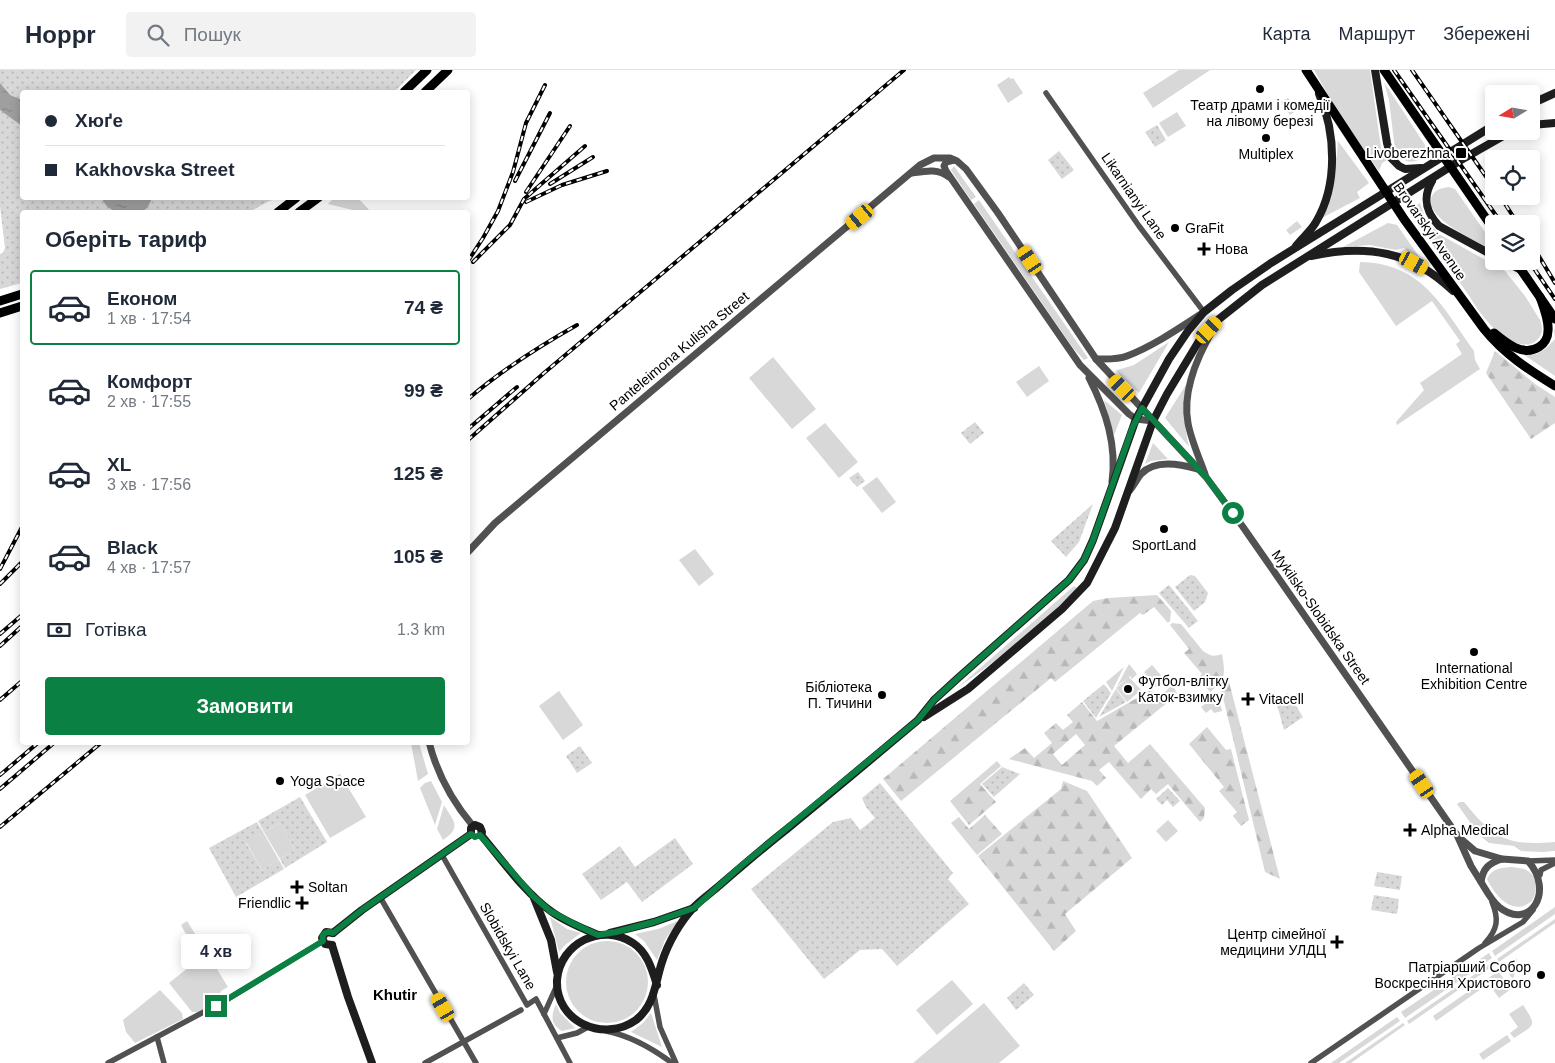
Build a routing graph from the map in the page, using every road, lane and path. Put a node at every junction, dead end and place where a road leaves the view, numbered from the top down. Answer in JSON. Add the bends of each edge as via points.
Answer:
{"nodes":[{"id":1,"x":427,"y":70,"type":"edge"},
{"id":2,"x":448,"y":70,"type":"edge"},
{"id":3,"x":1306,"y":70,"type":"edge"},
{"id":4,"x":1375,"y":70,"type":"edge"},
{"id":5,"x":1384,"y":70,"type":"edge"},
{"id":6,"x":1315,"y":86,"type":"junction"},
{"id":7,"x":406,"y":90,"type":"edge"},
{"id":8,"x":427,"y":90,"type":"edge"},
{"id":9,"x":1046,"y":92,"type":"dead end"},
{"id":10,"x":1555,"y":93,"type":"edge"},
{"id":11,"x":1540,"y":100,"type":"edge"},
{"id":12,"x":1555,"y":123,"type":"edge"},
{"id":13,"x":1540,"y":124,"type":"edge"},
{"id":14,"x":1485,"y":131,"type":"edge"},
{"id":15,"x":1496,"y":140,"type":"edge"},
{"id":16,"x":957,"y":161,"type":"junction"},
{"id":17,"x":1427,"y":166,"type":"junction"},
{"id":18,"x":910,"y":173,"type":"junction"},
{"id":19,"x":1434,"y":178,"type":"junction"},
{"id":20,"x":951,"y":179,"type":"junction"},
{"id":21,"x":293,"y":200,"type":"edge"},
{"id":22,"x":315,"y":200,"type":"edge"},
{"id":23,"x":281,"y":210,"type":"edge"},
{"id":24,"x":302,"y":210,"type":"edge"},
{"id":25,"x":1485,"y":216,"type":"edge"},
{"id":26,"x":1291,"y":251,"type":"junction"},
{"id":27,"x":1485,"y":251,"type":"edge"},
{"id":28,"x":1304,"y":258,"type":"junction"},
{"id":29,"x":1521,"y":270,"type":"edge"},
{"id":30,"x":20,"y":295,"type":"edge"},
{"id":31,"x":1540,"y":297,"type":"junction"},
{"id":32,"x":0,"y":300,"type":"edge"},
{"id":33,"x":20,"y":307,"type":"edge"},
{"id":34,"x":1468,"y":309,"type":"junction"},
{"id":35,"x":1204,"y":312,"type":"junction"},
{"id":36,"x":0,"y":313,"type":"edge"},
{"id":37,"x":1220,"y":319,"type":"junction"},
{"id":38,"x":1555,"y":319,"type":"edge"},
{"id":39,"x":1096,"y":359,"type":"junction"},
{"id":40,"x":1086,"y":373,"type":"junction"},
{"id":41,"x":1555,"y":386,"type":"edge"},
{"id":42,"x":1142,"y":408,"type":"junction"},
{"id":43,"x":1136,"y":419,"type":"junction"},
{"id":44,"x":1153,"y":421,"type":"junction"},
{"id":45,"x":1199,"y":469,"type":"junction"},
{"id":46,"x":1206,"y":477,"type":"junction"},
{"id":47,"x":1130,"y":491,"type":"junction"},
{"id":48,"x":1110,"y":494,"type":"junction"},
{"id":49,"x":470,"y":550,"type":"edge"},
{"id":50,"x":918,"y":720,"type":"junction"},
{"id":51,"x":430,"y":745,"type":"edge"},
{"id":52,"x":472,"y":830,"type":"junction"},
{"id":53,"x":1457,"y":835,"type":"junction"},
{"id":54,"x":442,"y":855,"type":"junction"},
{"id":55,"x":1502,"y":859,"type":"junction"},
{"id":56,"x":1528,"y":861,"type":"junction"},
{"id":57,"x":1555,"y":861,"type":"edge"},
{"id":58,"x":1540,"y":875,"type":"junction"},
{"id":59,"x":1481,"y":882,"type":"junction"},
{"id":60,"x":533,"y":896,"type":"junction"},
{"id":61,"x":380,"y":897,"type":"junction"},
{"id":62,"x":1492,"y":900,"type":"junction"},
{"id":63,"x":694,"y":908,"type":"junction"},
{"id":64,"x":1533,"y":910,"type":"junction"},
{"id":65,"x":333,"y":933,"type":"junction"},
{"id":66,"x":608,"y":934,"type":"junction"},
{"id":67,"x":598,"y":935,"type":"junction"},
{"id":68,"x":323,"y":941,"type":"junction"},
{"id":69,"x":332,"y":945,"type":"junction"},
{"id":70,"x":1479,"y":948,"type":"junction"},
{"id":71,"x":557,"y":980,"type":"junction"},
{"id":72,"x":657,"y":985,"type":"junction"},
{"id":73,"x":654,"y":995,"type":"junction"},
{"id":74,"x":521,"y":1010,"type":"dead end"},
{"id":75,"x":544,"y":1014,"type":"junction"},
{"id":76,"x":588,"y":1027,"type":"junction"},
{"id":77,"x":602,"y":1030,"type":"junction"},
{"id":78,"x":157,"y":1036,"type":"junction"},
{"id":79,"x":557,"y":1038,"type":"junction"},
{"id":80,"x":462,"y":1042,"type":"junction"},
{"id":81,"x":108,"y":1063,"type":"edge"},
{"id":82,"x":164,"y":1063,"type":"edge"},
{"id":83,"x":372,"y":1063,"type":"edge"},
{"id":84,"x":425,"y":1063,"type":"edge"},
{"id":85,"x":476,"y":1063,"type":"edge"},
{"id":86,"x":570,"y":1063,"type":"edge"},
{"id":87,"x":672,"y":1063,"type":"edge"},
{"id":88,"x":676,"y":1063,"type":"edge"},
{"id":89,"x":1310,"y":1063,"type":"edge"}],
"edges":[{"from":1,"to":7,"type":"main road"},
{"from":2,"to":8,"type":"main road"},
{"from":3,"to":6,"type":"main road","name":"Brovarskyi Avenue"},
{"from":4,"to":17,"type":"main road","via":[[1391,158],[1406,169]]},
{"from":5,"to":25,"type":"main road"},
{"from":6,"to":26,"type":"main road","via":[[1328,118],[1332,170],[1315,223]]},
{"from":6,"to":34,"type":"main road","name":"Brovarskyi Avenue"},
{"from":9,"to":35,"type":"street","name":"Likarnianyi Lane"},
{"from":10,"to":11,"type":"main road"},
{"from":12,"to":13,"type":"main road"},
{"from":14,"to":17,"type":"main road"},
{"from":15,"to":19,"type":"main road"},
{"from":16,"to":18,"type":"street","name":"Panteleimona Kulisha Street","via":[[934,158]]},
{"from":16,"to":20,"type":"street","via":[[950,160],[944,166]]},
{"from":16,"to":39,"type":"street","name":"Mykilsko-Slobidska Street","via":[[998,213]]},
{"from":17,"to":26,"type":"main road"},
{"from":18,"to":20,"type":"street","via":[[932,170]]},
{"from":18,"to":49,"type":"street","name":"Panteleimona Kulisha Street","via":[[502,516]]},
{"from":19,"to":27,"type":"main road","via":[[1425,197],[1432,218],[1439,226]]},
{"from":19,"to":28,"type":"main road"},
{"from":20,"to":40,"type":"street"},
{"from":21,"to":23,"type":"main road"},
{"from":22,"to":24,"type":"main road"},
{"from":26,"to":35,"type":"main road"},
{"from":28,"to":34,"type":"main road","via":[[1326,253],[1372,251],[1398,256],[1442,281]]},
{"from":28,"to":37,"type":"main road","via":[[1262,285]]},
{"from":29,"to":31,"type":"main road"},
{"from":30,"to":32,"type":"main road"},
{"from":31,"to":34,"type":"main road","via":[[1548,334],[1540,347],[1531,350],[1518,349],[1502,340]]},
{"from":31,"to":38,"type":"main road"},
{"from":33,"to":36,"type":"main road"},
{"from":34,"to":41,"type":"main road","name":"Brovarskyi Avenue","via":[[1492,339],[1516,361]]},
{"from":35,"to":39,"type":"street","via":[[1126,356]]},
{"from":35,"to":42,"type":"main road","via":[[1169,359]]},
{"from":37,"to":44,"type":"main road","via":[[1199,340]]},
{"from":37,"to":46,"type":"street","via":[[1204,345],[1187,398],[1188,421]]},
{"from":39,"to":42,"type":"street","name":"Mykilsko-Slobidska Street"},
{"from":40,"to":43,"type":"street"},
{"from":40,"to":48,"type":"street","via":[[1105,415],[1113,448]]},
{"from":42,"to":43,"type":"main road"},
{"from":42,"to":44,"type":"street","name":"Mykilsko-Slobidska Street"},
{"from":43,"to":44,"type":"street"},
{"from":43,"to":48,"type":"main road"},
{"from":44,"to":45,"type":"street","name":"Mykilsko-Slobidska Street"},
{"from":44,"to":47,"type":"main road"},
{"from":45,"to":46,"type":"street","name":"Mykilsko-Slobidska Street"},
{"from":45,"to":47,"type":"street","via":[[1166,464],[1150,467]]},
{"from":46,"to":53,"type":"street","name":"Mykilsko-Slobidska Street"},
{"from":47,"to":50,"type":"main road","via":[[1116,528],[1081,591],[968,689]]},
{"from":48,"to":50,"type":"main road","via":[[1084,560],[1069,580],[934,700]]},
{"from":50,"to":63,"type":"main road"},
{"from":51,"to":52,"type":"street","via":[[450,794]]},
{"from":52,"to":54,"type":"main road"},
{"from":52,"to":60,"type":"main road","via":[[475,837],[480,835]]},
{"from":53,"to":55,"type":"street","name":"Mykilsko-Slobidska Street","via":[[1475,851]]},
{"from":53,"to":59,"type":"street","name":"Mykilsko-Slobidska Street"},
{"from":54,"to":61,"type":"main road"},
{"from":54,"to":75,"type":"street","name":"Slobidskyi Lane","via":[[527,1005],[536,999]]},
{"from":55,"to":56,"type":"street"},
{"from":55,"to":59,"type":"street","via":[[1487,866],[1482,872]]},
{"from":56,"to":57,"type":"street"},
{"from":56,"to":58,"type":"street"},
{"from":57,"to":58,"type":"street","via":[[1541,870]]},
{"from":58,"to":64,"type":"street","via":[[1541,898]]},
{"from":59,"to":62,"type":"street"},
{"from":60,"to":67,"type":"main road","via":[[560,917]]},
{"from":60,"to":71,"type":"main road","via":[[551,940]]},
{"from":61,"to":65,"type":"main road"},
{"from":61,"to":80,"type":"street"},
{"from":62,"to":64,"type":"street","via":[[1509,913]]},
{"from":62,"to":70,"type":"street","via":[[1497,921],[1491,937]]},
{"from":63,"to":66,"type":"main road"},
{"from":63,"to":72,"type":"main road","via":[[669,946]]},
{"from":64,"to":70,"type":"street","via":[[1523,922]]},
{"from":65,"to":68,"type":"main road","via":[[325,933]]},
{"from":65,"to":69,"type":"main road","via":[[336,939]]},
{"from":66,"to":67,"type":"main road"},
{"from":66,"to":72,"type":"main road","via":[[622,937],[645,955]]},
{"from":67,"to":71,"type":"main road","via":[[580,942],[567,955]]},
{"from":68,"to":69,"type":"main road"},
{"from":68,"to":78,"type":"street","via":[[228,999]]},
{"from":69,"to":83,"type":"main road"},
{"from":70,"to":89,"type":"street"},
{"from":71,"to":75,"type":"street"},
{"from":71,"to":76,"type":"main road","via":[[563,1006],[571,1016]]},
{"from":72,"to":73,"type":"main road"},
{"from":73,"to":77,"type":"main road","via":[[636,1019],[625,1026]]},
{"from":73,"to":88,"type":"street","via":[[660,1027]]},
{"from":74,"to":80,"type":"street"},
{"from":75,"to":79,"type":"street","name":"Slobidskyi Lane"},
{"from":76,"to":77,"type":"main road"},
{"from":76,"to":79,"type":"street"},
{"from":77,"to":87,"type":"street","via":[[638,1041]]},
{"from":78,"to":81,"type":"street"},
{"from":78,"to":82,"type":"street"},
{"from":79,"to":86,"type":"street","name":"Slobidskyi Lane"},
{"from":80,"to":84,"type":"street"},
{"from":80,"to":85,"type":"street"}]}
